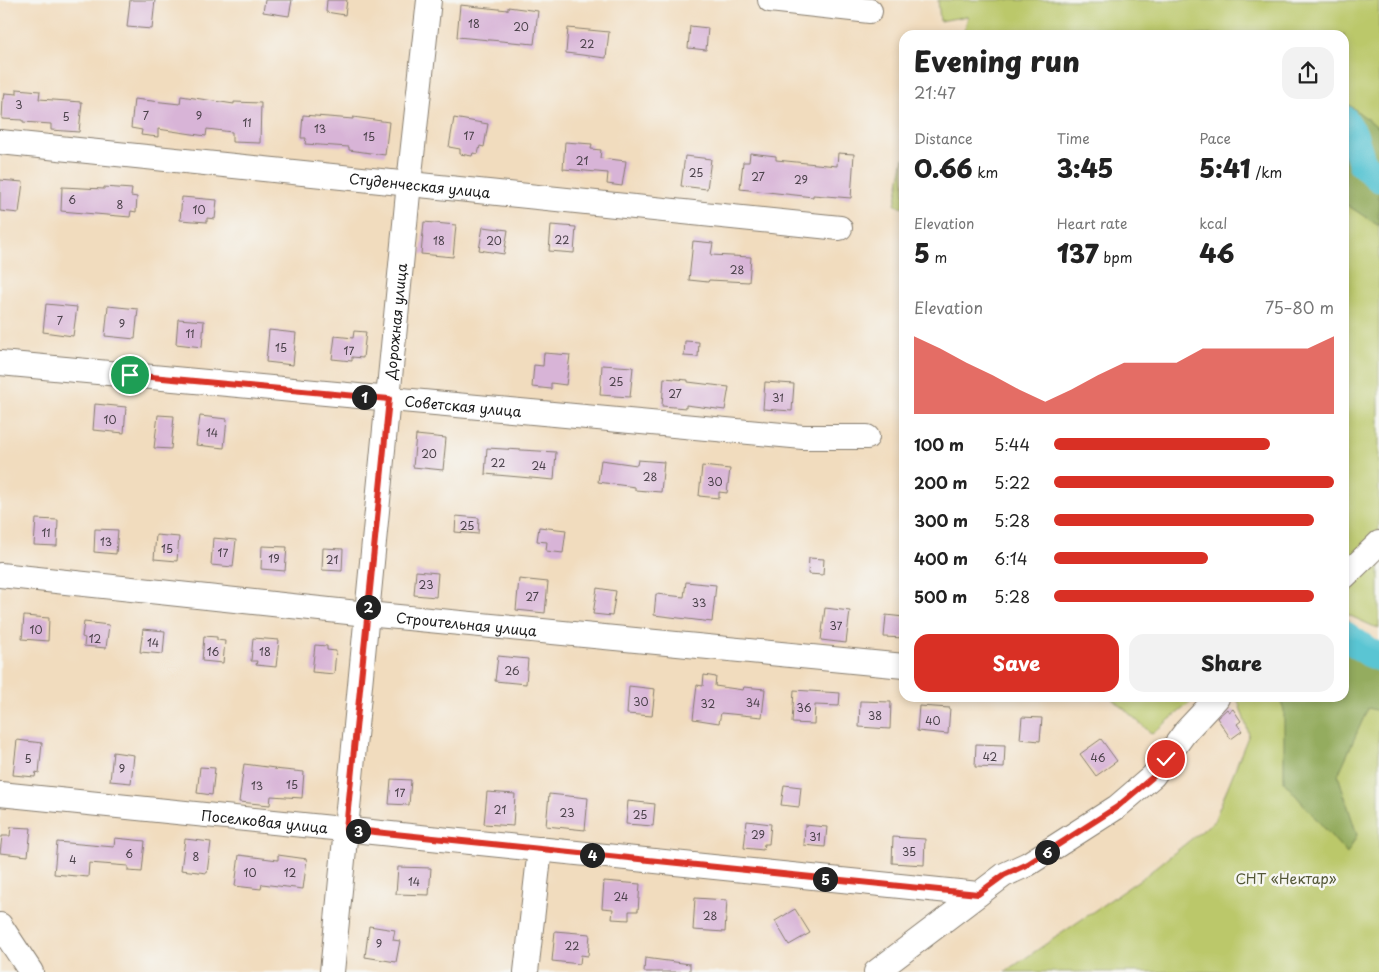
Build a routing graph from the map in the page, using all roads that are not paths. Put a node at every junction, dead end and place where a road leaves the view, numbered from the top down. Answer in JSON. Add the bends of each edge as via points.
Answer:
{"nodes":[{"id":1,"x":429,"y":0,"type":"edge"},
{"id":2,"x":770,"y":0,"type":"edge"},
{"id":3,"x":870,"y":11,"type":"dead end"},
{"id":4,"x":0,"y":142,"type":"edge"},
{"id":5,"x":409,"y":183,"type":"junction"},
{"id":6,"x":840,"y":228,"type":"dead end"},
{"id":7,"x":0,"y":363,"type":"edge"},
{"id":8,"x":389,"y":399,"type":"junction"},
{"id":9,"x":867,"y":437,"type":"dead end"},
{"id":10,"x":1379,"y":542,"type":"edge"},
{"id":11,"x":1349,"y":572,"type":"edge"},
{"id":12,"x":0,"y":575,"type":"edge"},
{"id":13,"x":367,"y":614,"type":"junction"},
{"id":14,"x":899,"y":666,"type":"edge"},
{"id":15,"x":1213,"y":702,"type":"edge"},
{"id":16,"x":0,"y":794,"type":"edge"},
{"id":17,"x":346,"y":829,"type":"junction"},
{"id":18,"x":540,"y":849,"type":"junction"},
{"id":19,"x":978,"y":894,"type":"junction"},
{"id":20,"x":0,"y":925,"type":"edge"},
{"id":21,"x":32,"y":972,"type":"edge"},
{"id":22,"x":332,"y":972,"type":"edge"},
{"id":23,"x":526,"y":972,"type":"edge"},
{"id":24,"x":876,"y":972,"type":"edge"}],
"edges":[{"from":1,"to":5,"type":"street","name":"Дорожная улица"},
{"from":2,"to":3,"type":"street"},
{"from":4,"to":5,"type":"street","name":"Студенческая улица"},
{"from":5,"to":6,"type":"street","name":"Студенческая улица"},
{"from":5,"to":8,"type":"street","name":"Дорожная улица"},
{"from":7,"to":8,"type":"street","name":"Советская улица"},
{"from":8,"to":9,"type":"street","name":"Советская улица","via":[[803,436]]},
{"from":8,"to":13,"type":"street","name":"Дорожная улица"},
{"from":10,"to":11,"type":"street"},
{"from":12,"to":13,"type":"street","name":"Строительная улица"},
{"from":13,"to":14,"type":"street","name":"Строительная улица"},
{"from":13,"to":17,"type":"street","name":"Дорожная улица"},
{"from":15,"to":19,"type":"street","via":[[1186,731],[1154,776],[1117,807]]},
{"from":16,"to":17,"type":"street","name":"Поселковая улица"},
{"from":17,"to":18,"type":"street","name":"Поселковая улица"},
{"from":17,"to":22,"type":"street","name":"Дорожная улица"},
{"from":18,"to":19,"type":"street","name":"Поселковая улица"},
{"from":18,"to":23,"type":"street"},
{"from":19,"to":24,"type":"street"},
{"from":20,"to":21,"type":"street"}]}
